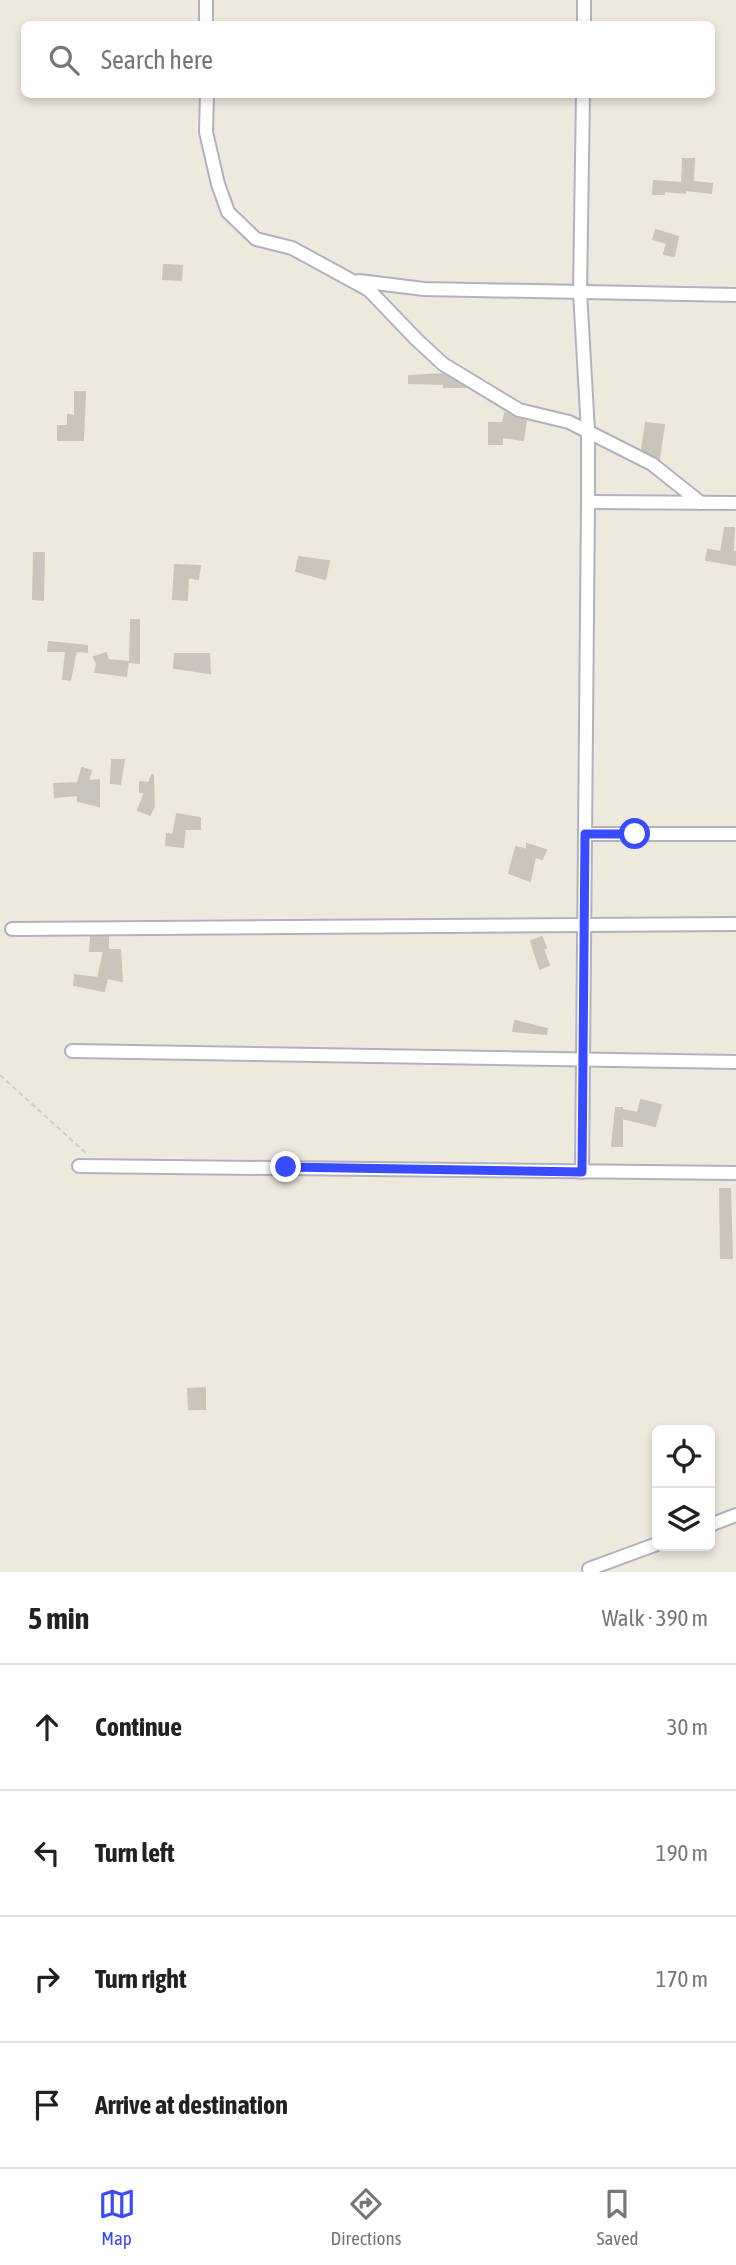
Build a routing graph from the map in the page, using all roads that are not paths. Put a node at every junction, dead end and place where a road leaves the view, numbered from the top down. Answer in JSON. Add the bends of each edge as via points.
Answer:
{"nodes":[{"id":1,"x":206,"y":0,"type":"edge"},
{"id":2,"x":584,"y":0,"type":"edge"},
{"id":3,"x":206,"y":21,"type":"edge"},
{"id":4,"x":584,"y":21,"type":"edge"},
{"id":5,"x":207,"y":98,"type":"edge"},
{"id":6,"x":583,"y":98,"type":"edge"},
{"id":7,"x":351,"y":280,"type":"junction"},
{"id":8,"x":580,"y":292,"type":"junction"},
{"id":9,"x":736,"y":295,"type":"edge"},
{"id":10,"x":588,"y":431,"type":"junction"},
{"id":11,"x":588,"y":502,"type":"junction"},
{"id":12,"x":701,"y":503,"type":"junction"},
{"id":13,"x":736,"y":503,"type":"edge"},
{"id":14,"x":585,"y":834,"type":"junction"},
{"id":15,"x":736,"y":834,"type":"edge"},
{"id":16,"x":584,"y":923,"type":"junction"},
{"id":17,"x":736,"y":924,"type":"edge"},
{"id":18,"x":12,"y":929,"type":"dead end"},
{"id":19,"x":72,"y":1051,"type":"dead end"},
{"id":20,"x":583,"y":1060,"type":"junction"},
{"id":21,"x":736,"y":1062,"type":"edge"},
{"id":22,"x":79,"y":1166,"type":"dead end"},
{"id":23,"x":582,"y":1172,"type":"junction"},
{"id":24,"x":736,"y":1173,"type":"edge"},
{"id":25,"x":736,"y":1515,"type":"edge"},
{"id":26,"x":715,"y":1523,"type":"edge"},
{"id":27,"x":652,"y":1546,"type":"edge"},
{"id":28,"x":589,"y":1569,"type":"dead end"}],
"edges":[{"from":1,"to":3,"type":"street"},
{"from":2,"to":4,"type":"street"},
{"from":5,"to":7,"type":"street","via":[[206,132],[228,212],[256,239],[292,248]]},
{"from":6,"to":8,"type":"street"},
{"from":7,"to":8,"type":"street","via":[[424,289]]},
{"from":7,"to":10,"type":"street","via":[[369,290],[443,364],[519,410]]},
{"from":8,"to":9,"type":"street"},
{"from":8,"to":10,"type":"street"},
{"from":10,"to":11,"type":"street"},
{"from":10,"to":12,"type":"street","via":[[652,464]]},
{"from":11,"to":12,"type":"street"},
{"from":11,"to":14,"type":"street"},
{"from":12,"to":13,"type":"street"},
{"from":14,"to":15,"type":"street"},
{"from":14,"to":16,"type":"street"},
{"from":16,"to":17,"type":"street"},
{"from":16,"to":18,"type":"street"},
{"from":16,"to":20,"type":"street"},
{"from":19,"to":20,"type":"street"},
{"from":20,"to":21,"type":"street"},
{"from":20,"to":23,"type":"street"},
{"from":22,"to":23,"type":"street"},
{"from":23,"to":24,"type":"street"},
{"from":25,"to":26,"type":"street"},
{"from":27,"to":28,"type":"street"}]}
